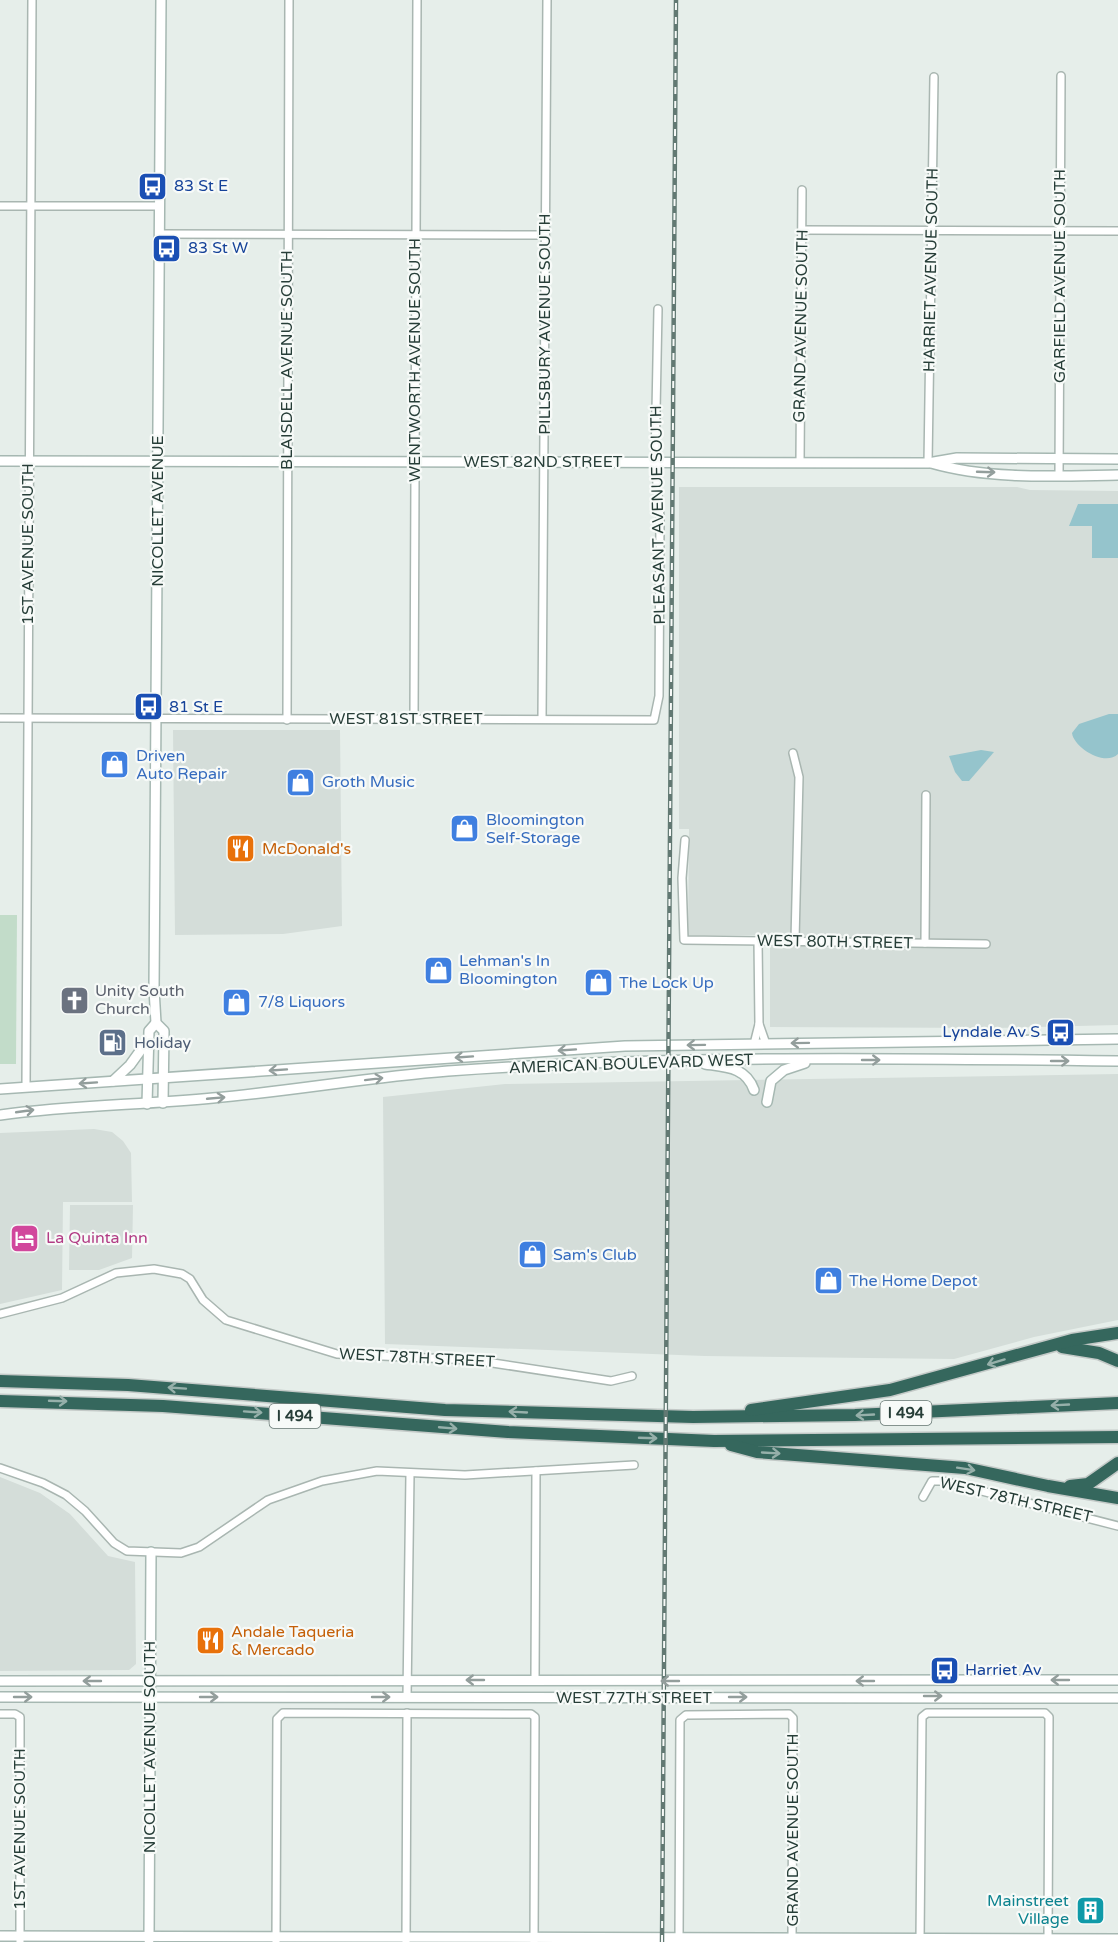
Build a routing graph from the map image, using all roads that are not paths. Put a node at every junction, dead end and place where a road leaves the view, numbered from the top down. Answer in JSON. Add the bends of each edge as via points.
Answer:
{"nodes":[{"id":1,"x":32,"y":0,"type":"edge"},
{"id":2,"x":161,"y":0,"type":"edge"},
{"id":3,"x":289,"y":0,"type":"edge"},
{"id":4,"x":417,"y":0,"type":"edge"},
{"id":5,"x":547,"y":0,"type":"edge"},
{"id":6,"x":1061,"y":76,"type":"dead end"},
{"id":7,"x":934,"y":77,"type":"dead end"},
{"id":8,"x":802,"y":190,"type":"dead end"},
{"id":9,"x":0,"y":206,"type":"edge"},
{"id":10,"x":31,"y":206,"type":"junction"},
{"id":11,"x":159,"y":207,"type":"junction"},
{"id":12,"x":802,"y":230,"type":"junction"},
{"id":13,"x":932,"y":231,"type":"junction"},
{"id":14,"x":1060,"y":231,"type":"junction"},
{"id":15,"x":1118,"y":231,"type":"edge"},
{"id":16,"x":159,"y":234,"type":"junction"},
{"id":17,"x":288,"y":235,"type":"junction"},
{"id":18,"x":416,"y":235,"type":"junction"},
{"id":19,"x":545,"y":235,"type":"junction"},
{"id":20,"x":658,"y":309,"type":"dead end"},
{"id":21,"x":1118,"y":459,"type":"edge"},
{"id":22,"x":1059,"y":460,"type":"junction"},
{"id":23,"x":0,"y":461,"type":"edge"},
{"id":24,"x":29,"y":462,"type":"junction"},
{"id":25,"x":158,"y":462,"type":"junction"},
{"id":26,"x":286,"y":462,"type":"junction"},
{"id":27,"x":414,"y":462,"type":"junction"},
{"id":28,"x":544,"y":462,"type":"junction"},
{"id":29,"x":655,"y":462,"type":"junction"},
{"id":30,"x":800,"y":463,"type":"junction"},
{"id":31,"x":928,"y":463,"type":"junction"},
{"id":32,"x":1118,"y":475,"type":"edge"},
{"id":33,"x":1059,"y":476,"type":"junction"},
{"id":34,"x":0,"y":718,"type":"edge"},
{"id":35,"x":27,"y":718,"type":"junction"},
{"id":36,"x":414,"y":719,"type":"junction"},
{"id":37,"x":542,"y":719,"type":"junction"},
{"id":38,"x":157,"y":720,"type":"junction"},
{"id":39,"x":287,"y":720,"type":"junction"},
{"id":40,"x":654,"y":720,"type":"joint"},
{"id":41,"x":793,"y":753,"type":"dead end"},
{"id":42,"x":926,"y":795,"type":"dead end"},
{"id":43,"x":685,"y":840,"type":"dead end"},
{"id":44,"x":758,"y":940,"type":"junction"},
{"id":45,"x":795,"y":940,"type":"junction"},
{"id":46,"x":925,"y":943,"type":"junction"},
{"id":47,"x":986,"y":944,"type":"dead end"},
{"id":48,"x":156,"y":1023,"type":"junction"},
{"id":49,"x":759,"y":1024,"type":"junction"},
{"id":50,"x":1118,"y":1038,"type":"edge"},
{"id":51,"x":148,"y":1041,"type":"junction"},
{"id":52,"x":754,"y":1044,"type":"junction"},
{"id":53,"x":766,"y":1044,"type":"junction"},
{"id":54,"x":685,"y":1060,"type":"junction"},
{"id":55,"x":813,"y":1060,"type":"junction"},
{"id":56,"x":1118,"y":1062,"type":"edge"},
{"id":57,"x":315,"y":1067,"type":"junction"},
{"id":58,"x":163,"y":1076,"type":"junction"},
{"id":59,"x":147,"y":1079,"type":"junction"},
{"id":60,"x":113,"y":1081,"type":"junction"},
{"id":61,"x":26,"y":1087,"type":"junction"},
{"id":62,"x":317,"y":1087,"type":"junction"},
{"id":63,"x":0,"y":1089,"type":"edge"},
{"id":64,"x":754,"y":1090,"type":"dead end"},
{"id":65,"x":767,"y":1102,"type":"dead end"},
{"id":66,"x":163,"y":1103,"type":"junction"},
{"id":67,"x":147,"y":1104,"type":"junction"},
{"id":68,"x":0,"y":1115,"type":"edge"},
{"id":69,"x":0,"y":1314,"type":"edge"},
{"id":70,"x":1118,"y":1333,"type":"edge"},
{"id":71,"x":1052,"y":1346,"type":"junction"},
{"id":72,"x":1117,"y":1360,"type":"edge"},
{"id":73,"x":632,"y":1376,"type":"dead end"},
{"id":74,"x":0,"y":1381,"type":"edge"},
{"id":75,"x":0,"y":1401,"type":"edge"},
{"id":76,"x":1118,"y":1402,"type":"edge"},
{"id":77,"x":693,"y":1417,"type":"junction"},
{"id":78,"x":1118,"y":1437,"type":"edge"},
{"id":79,"x":714,"y":1441,"type":"junction"},
{"id":80,"x":1118,"y":1463,"type":"edge"},
{"id":81,"x":634,"y":1465,"type":"dead end"},
{"id":82,"x":0,"y":1468,"type":"edge"},
{"id":83,"x":536,"y":1471,"type":"junction"},
{"id":84,"x":410,"y":1474,"type":"junction"},
{"id":85,"x":1048,"y":1486,"type":"junction"},
{"id":86,"x":923,"y":1497,"type":"dead end"},
{"id":87,"x":1118,"y":1498,"type":"edge"},
{"id":88,"x":1118,"y":1526,"type":"edge"},
{"id":89,"x":151,"y":1552,"type":"junction"},
{"id":90,"x":407,"y":1680,"type":"junction"},
{"id":91,"x":535,"y":1680,"type":"junction"},
{"id":92,"x":1118,"y":1680,"type":"edge"},
{"id":93,"x":4,"y":1681,"type":"edge"},
{"id":94,"x":150,"y":1681,"type":"junction"},
{"id":95,"x":0,"y":1692,"type":"edge"},
{"id":96,"x":0,"y":1697,"type":"edge"},
{"id":97,"x":150,"y":1697,"type":"junction"},
{"id":98,"x":407,"y":1697,"type":"junction"},
{"id":99,"x":1118,"y":1698,"type":"edge"},
{"id":100,"x":407,"y":1713,"type":"junction"},
{"id":101,"x":0,"y":1714,"type":"edge"},
{"id":102,"x":0,"y":1936,"type":"edge"},
{"id":103,"x":20,"y":1939,"type":"edge"},
{"id":104,"x":149,"y":1939,"type":"edge"},
{"id":105,"x":276,"y":1939,"type":"edge"},
{"id":106,"x":406,"y":1939,"type":"edge"},
{"id":107,"x":534,"y":1939,"type":"edge"},
{"id":108,"x":649,"y":1939,"type":"edge"},
{"id":109,"x":680,"y":1939,"type":"edge"},
{"id":110,"x":792,"y":1939,"type":"edge"},
{"id":111,"x":1118,"y":1939,"type":"edge"},
{"id":112,"x":920,"y":1940,"type":"edge"},
{"id":113,"x":1048,"y":1940,"type":"edge"}],
"edges":[{"from":1,"to":10,"type":"street","name":"1ST AVENUE SOUTH"},
{"from":2,"to":11,"type":"street","name":"NICOLLET AVENUE"},
{"from":3,"to":17,"type":"street","name":"BLAISDELL AVENUE SOUTH"},
{"from":4,"to":18,"type":"street","name":"WENTWORTH AVENUE SOUTH"},
{"from":5,"to":19,"type":"street","name":"PILLSBURY AVENUE SOUTH"},
{"from":6,"to":14,"type":"street","name":"GARFIELD AVENUE SOUTH"},
{"from":7,"to":13,"type":"street","name":"HARRIET AVENUE SOUTH"},
{"from":8,"to":12,"type":"street","name":"GRAND AVENUE SOUTH"},
{"from":9,"to":10,"type":"street"},
{"from":10,"to":11,"type":"street"},
{"from":10,"to":24,"type":"street","name":"1ST AVENUE SOUTH"},
{"from":11,"to":16,"type":"street","name":"NICOLLET AVENUE"},
{"from":12,"to":13,"type":"street"},
{"from":12,"to":30,"type":"street","name":"GRAND AVENUE SOUTH"},
{"from":13,"to":14,"type":"street"},
{"from":13,"to":31,"type":"street","name":"HARRIET AVENUE SOUTH"},
{"from":14,"to":15,"type":"street"},
{"from":14,"to":22,"type":"street","name":"GARFIELD AVENUE SOUTH"},
{"from":16,"to":17,"type":"street"},
{"from":16,"to":25,"type":"street","name":"NICOLLET AVENUE"},
{"from":17,"to":18,"type":"street"},
{"from":17,"to":26,"type":"street","name":"BLAISDELL AVENUE SOUTH"},
{"from":18,"to":19,"type":"street"},
{"from":18,"to":27,"type":"street","name":"WENTWORTH AVENUE SOUTH"},
{"from":19,"to":28,"type":"street","name":"PILLSBURY AVENUE SOUTH"},
{"from":20,"to":29,"type":"street","name":"PLEASANT AVENUE SOUTH"},
{"from":21,"to":22,"type":"street","name":"WEST 82ND STREET"},
{"from":22,"to":31,"type":"street","name":"WEST 82ND STREET","via":[[957,458]]},
{"from":22,"to":33,"type":"street","name":"GARFIELD AVENUE SOUTH"},
{"from":23,"to":24,"type":"street","name":"WEST 82ND STREET"},
{"from":24,"to":25,"type":"street","name":"WEST 82ND STREET"},
{"from":24,"to":35,"type":"street","name":"1ST AVENUE SOUTH"},
{"from":25,"to":26,"type":"street","name":"WEST 82ND STREET"},
{"from":25,"to":38,"type":"street","name":"NICOLLET AVENUE"},
{"from":26,"to":27,"type":"street","name":"WEST 82ND STREET"},
{"from":26,"to":39,"type":"street","name":"BLAISDELL AVENUE SOUTH"},
{"from":27,"to":28,"type":"street","name":"WEST 82ND STREET"},
{"from":27,"to":36,"type":"street","name":"WENTWORTH AVENUE SOUTH"},
{"from":28,"to":29,"type":"street","name":"WEST 82ND STREET"},
{"from":28,"to":37,"type":"street","name":"PILLSBURY AVENUE SOUTH"},
{"from":29,"to":30,"type":"street","name":"WEST 82ND STREET"},
{"from":29,"to":40,"type":"street","name":"PLEASANT AVENUE SOUTH","via":[[660,517],[659,696]]},
{"from":30,"to":31,"type":"street","name":"WEST 82ND STREET"},
{"from":31,"to":33,"type":"street","name":"WEST 82ND STREET","one_way":true,"via":[[958,471]]},
{"from":32,"to":33,"type":"street","name":"WEST 82ND STREET"},
{"from":34,"to":35,"type":"street","name":"WEST 81ST STREET"},
{"from":35,"to":38,"type":"street","name":"WEST 81ST STREET"},
{"from":35,"to":61,"type":"street","name":"1ST AVENUE SOUTH"},
{"from":36,"to":37,"type":"street","name":"WEST 81ST STREET"},
{"from":36,"to":39,"type":"street","name":"WEST 81ST STREET"},
{"from":37,"to":40,"type":"street","name":"WEST 81ST STREET"},
{"from":38,"to":39,"type":"street","name":"WEST 81ST STREET"},
{"from":38,"to":48,"type":"street","name":"NICOLLET AVENUE"},
{"from":41,"to":45,"type":"street","via":[[799,777]]},
{"from":42,"to":46,"type":"street"},
{"from":43,"to":44,"type":"street","name":"WEST 80TH STREET","via":[[684,940]]},
{"from":44,"to":45,"type":"street","name":"WEST 80TH STREET"},
{"from":44,"to":49,"type":"street"},
{"from":45,"to":46,"type":"street","name":"WEST 80TH STREET"},
{"from":46,"to":47,"type":"street","name":"WEST 80TH STREET"},
{"from":48,"to":51,"type":"street","name":"NICOLLET AVENUE","via":[[149,1031]]},
{"from":48,"to":58,"type":"street","name":"NICOLLET AVENUE","via":[[164,1030]]},
{"from":49,"to":52,"type":"street"},
{"from":49,"to":53,"type":"street"},
{"from":50,"to":53,"type":"street","name":"AMERICAN BOULEVARD WEST","one_way":true},
{"from":51,"to":59,"type":"street","name":"NICOLLET AVENUE"},
{"from":51,"to":60,"type":"street"},
{"from":52,"to":53,"type":"street","name":"AMERICAN BOULEVARD WEST"},
{"from":52,"to":57,"type":"street","name":"AMERICAN BOULEVARD WEST","one_way":true,"via":[[619,1047]]},
{"from":54,"to":55,"type":"street","name":"AMERICAN BOULEVARD WEST"},
{"from":62,"to":54,"type":"street","name":"AMERICAN BOULEVARD WEST","one_way":true,"via":[[448,1071]]},
{"from":54,"to":64,"type":"street","via":[[743,1072]]},
{"from":55,"to":56,"type":"street","name":"AMERICAN BOULEVARD WEST","one_way":true},
{"from":55,"to":65,"type":"street","via":[[784,1070],[771,1081]]},
{"from":57,"to":58,"type":"street","name":"AMERICAN BOULEVARD WEST","one_way":true},
{"from":57,"to":62,"type":"street"},
{"from":58,"to":59,"type":"street","name":"AMERICAN BOULEVARD WEST"},
{"from":58,"to":66,"type":"street","name":"NICOLLET AVENUE"},
{"from":59,"to":60,"type":"street","name":"AMERICAN BOULEVARD WEST"},
{"from":59,"to":67,"type":"street"},
{"from":60,"to":61,"type":"street","name":"AMERICAN BOULEVARD WEST","one_way":true},
{"from":61,"to":63,"type":"street","name":"AMERICAN BOULEVARD WEST"},
{"from":66,"to":62,"type":"street","name":"AMERICAN BOULEVARD WEST","one_way":true},
{"from":66,"to":67,"type":"street","name":"AMERICAN BOULEVARD WEST"},
{"from":68,"to":67,"type":"street","name":"AMERICAN BOULEVARD WEST","one_way":true},
{"from":69,"to":73,"type":"street","name":"WEST 78TH STREET","via":[[62,1298],[117,1273],[154,1269],[190,1279],[203,1300],[226,1320],[337,1354],[473,1360],[610,1381]]},
{"from":70,"to":71,"type":"highway"},
{"from":71,"to":72,"type":"highway","via":[[1072,1347]]},
{"from":71,"to":77,"type":"highway","one_way":true,"via":[[890,1390]]},
{"from":77,"to":74,"type":"highway","number":"I 494","one_way":true,"via":[[445,1410],[128,1385]]},
{"from":75,"to":79,"type":"highway","number":"I 494","one_way":true,"via":[[163,1406],[508,1432]]},
{"from":76,"to":77,"type":"highway","number":"I 494","one_way":true,"via":[[855,1415]]},
{"from":78,"to":79,"type":"highway","number":"I 494"},
{"from":79,"to":85,"type":"highway","one_way":true,"via":[[757,1452],[965,1468]]},
{"from":80,"to":85,"type":"highway","via":[[1097,1480],[1076,1486]]},
{"from":81,"to":83,"type":"street"},
{"from":82,"to":89,"type":"street","via":[[66,1495],[120,1548]]},
{"from":83,"to":84,"type":"street"},
{"from":83,"to":91,"type":"street"},
{"from":84,"to":89,"type":"street","via":[[377,1471],[293,1489],[268,1500],[190,1552]]},
{"from":84,"to":90,"type":"street"},
{"from":85,"to":87,"type":"highway"},
{"from":86,"to":88,"type":"street","name":"WEST 78TH STREET","via":[[932,1480],[943,1481]]},
{"from":89,"to":94,"type":"street","name":"NICOLLET AVENUE SOUTH"},
{"from":91,"to":90,"type":"street","name":"WEST 77TH STREET","one_way":true},
{"from":90,"to":94,"type":"street","name":"WEST 77TH STREET"},
{"from":90,"to":98,"type":"street"},
{"from":92,"to":91,"type":"street","name":"WEST 77TH STREET","one_way":true},
{"from":94,"to":93,"type":"street","name":"WEST 77TH STREET","one_way":true},
{"from":93,"to":95,"type":"street","via":[[4,1691]]},
{"from":94,"to":97,"type":"street","name":"NICOLLET AVENUE SOUTH"},
{"from":96,"to":97,"type":"street","name":"WEST 77TH STREET","one_way":true},
{"from":97,"to":98,"type":"street","name":"WEST 77TH STREET","one_way":true},
{"from":97,"to":104,"type":"street","name":"NICOLLET AVENUE SOUTH"},
{"from":98,"to":99,"type":"street","name":"WEST 77TH STREET","one_way":true},
{"from":100,"to":105,"type":"street","via":[[283,1713],[277,1719]]},
{"from":100,"to":106,"type":"street"},
{"from":100,"to":107,"type":"street","via":[[531,1714],[535,1718]]},
{"from":101,"to":103,"type":"street","name":"1ST AVENUE SOUTH","via":[[20,1717]]},
{"from":102,"to":103,"type":"street"},
{"from":103,"to":104,"type":"street"},
{"from":104,"to":105,"type":"street"},
{"from":105,"to":106,"type":"street"},
{"from":106,"to":107,"type":"street"},
{"from":107,"to":108,"type":"street"},
{"from":108,"to":109,"type":"street"},
{"from":109,"to":110,"type":"street"},
{"from":109,"to":110,"type":"street","name":"GRAND AVENUE SOUTH","via":[[680,1720],[698,1714],[789,1714],[793,1718]]},
{"from":110,"to":112,"type":"street"},
{"from":111,"to":113,"type":"street"},
{"from":112,"to":113,"type":"street"},
{"from":112,"to":113,"type":"street","via":[[922,1717],[927,1713],[1045,1713],[1049,1717]]}]}
